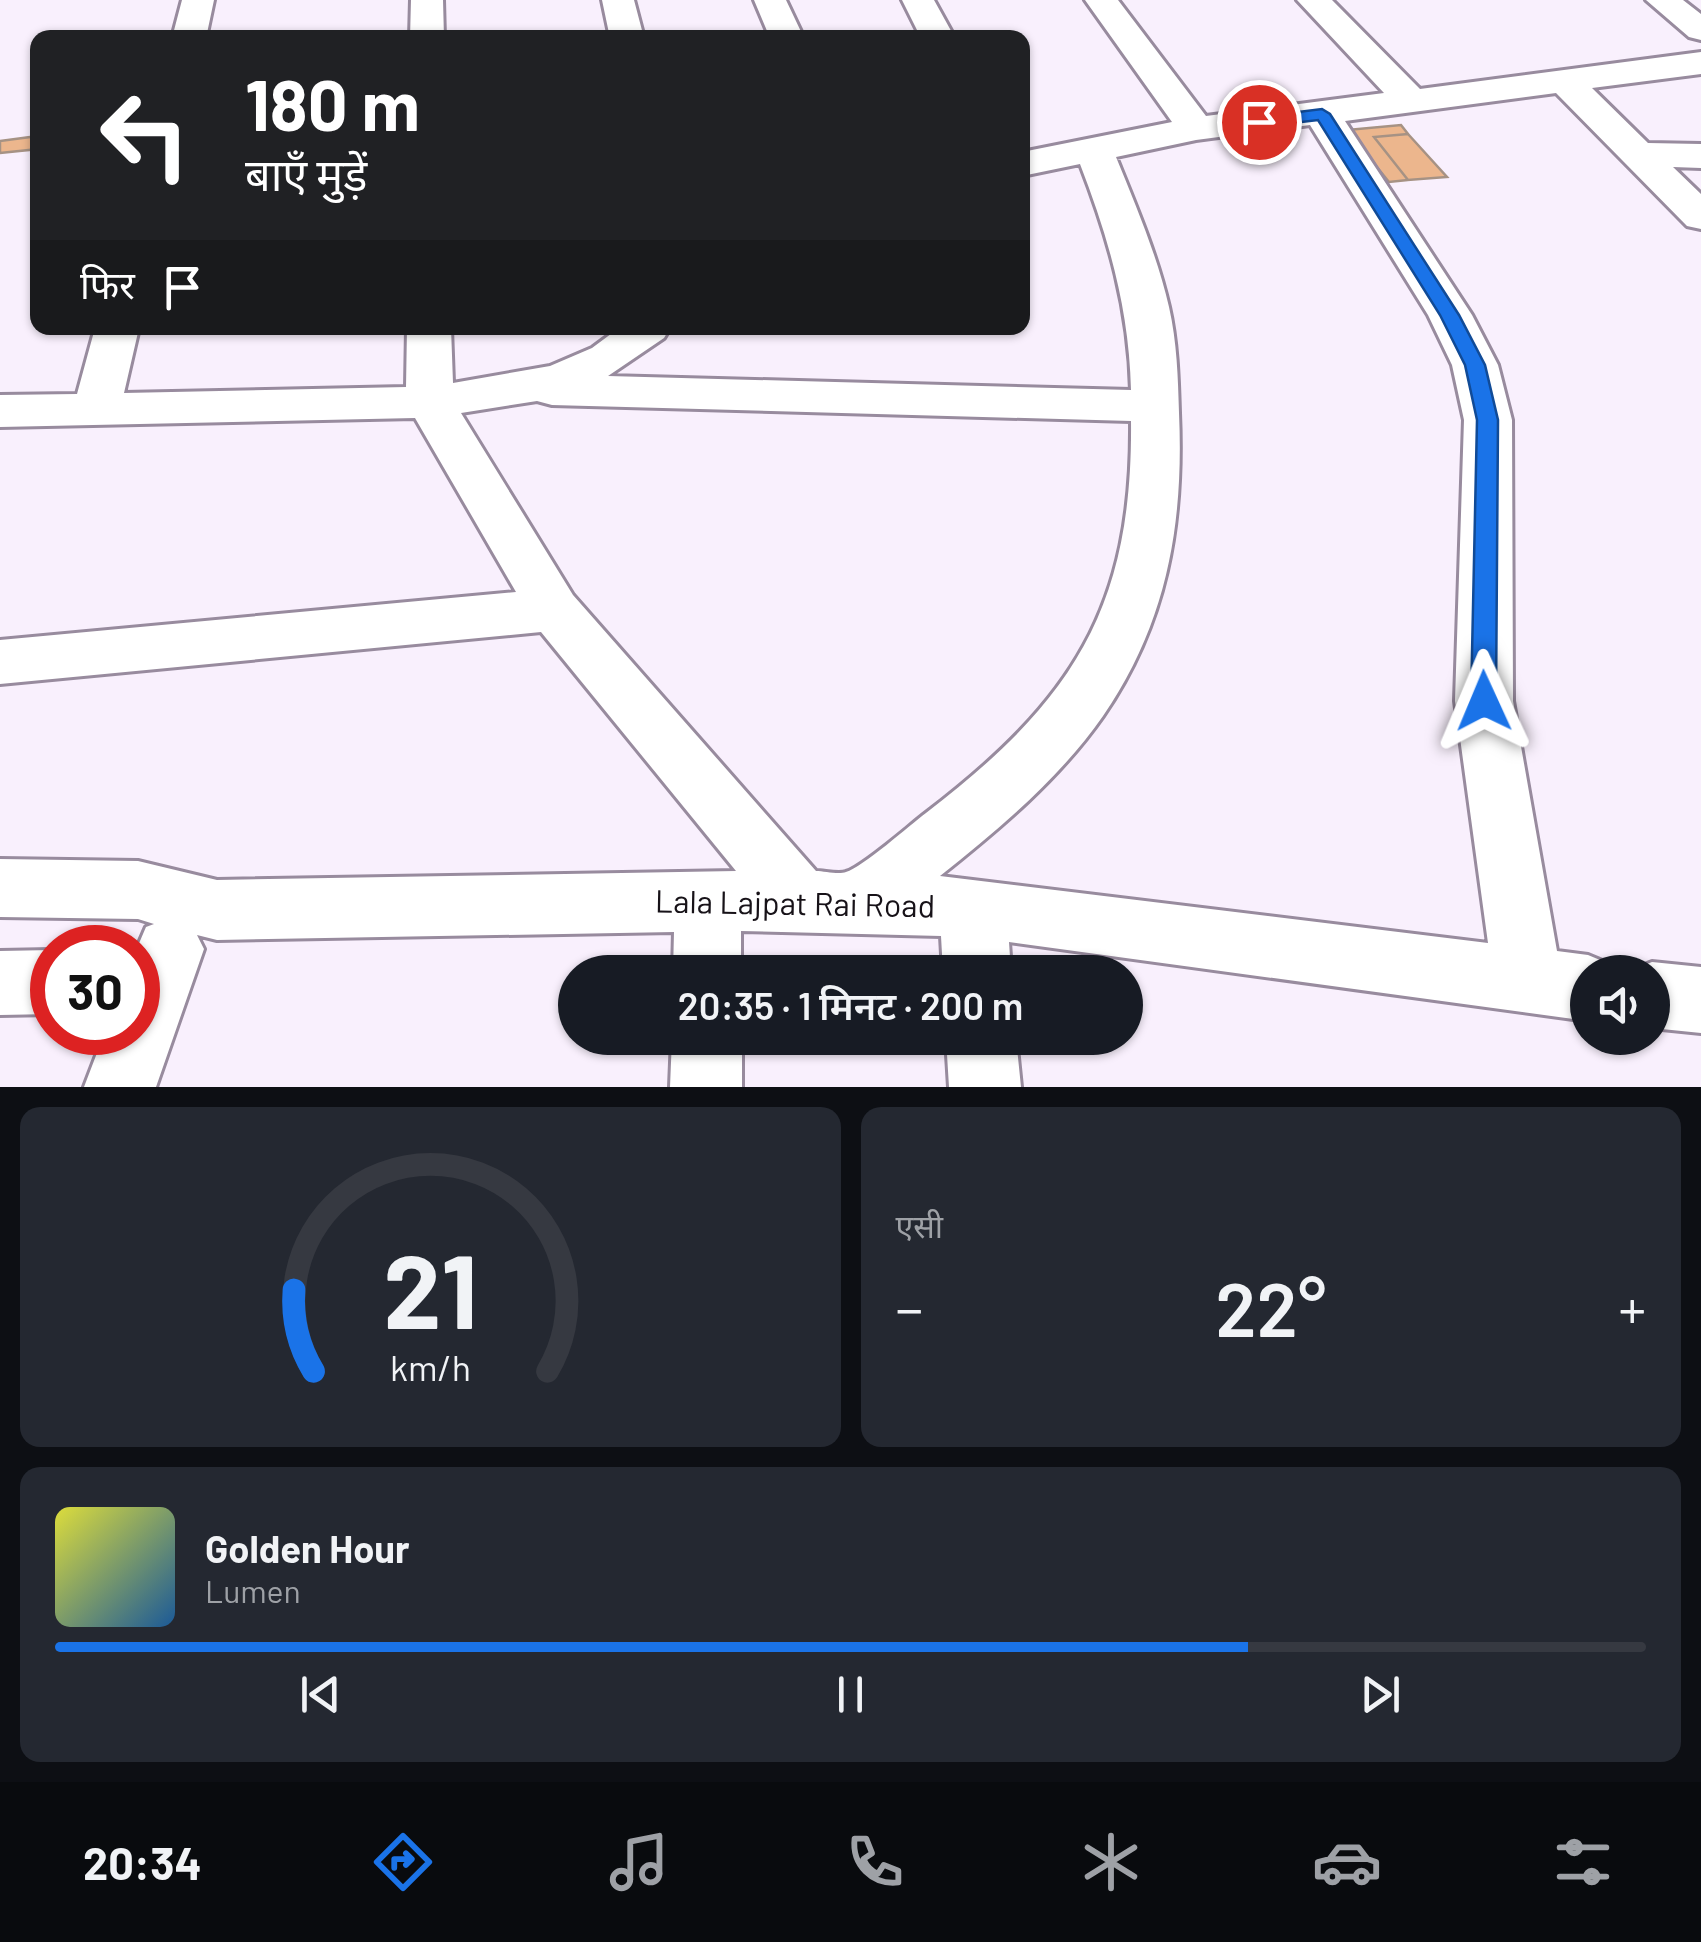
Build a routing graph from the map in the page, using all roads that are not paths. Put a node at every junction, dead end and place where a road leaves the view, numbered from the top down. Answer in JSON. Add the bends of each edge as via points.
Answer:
{"nodes":[{"id":1,"x":198,"y":0,"type":"edge"},
{"id":2,"x":427,"y":0,"type":"edge"},
{"id":3,"x":618,"y":0,"type":"edge"},
{"id":4,"x":770,"y":0,"type":"edge"},
{"id":5,"x":918,"y":0,"type":"edge"},
{"id":6,"x":1101,"y":0,"type":"edge"},
{"id":7,"x":1313,"y":0,"type":"edge"},
{"id":8,"x":1662,"y":0,"type":"edge"},
{"id":9,"x":190,"y":30,"type":"edge"},
{"id":10,"x":427,"y":30,"type":"edge"},
{"id":11,"x":625,"y":30,"type":"edge"},
{"id":12,"x":783,"y":30,"type":"edge"},
{"id":13,"x":934,"y":30,"type":"edge"},
{"id":14,"x":1701,"y":30,"type":"edge"},
{"id":15,"x":1701,"y":63,"type":"edge"},
{"id":16,"x":1568,"y":84,"type":"junction"},
{"id":17,"x":1414,"y":103,"type":"junction"},
{"id":18,"x":1322,"y":114,"type":"junction"},
{"id":19,"x":1196,"y":129,"type":"junction"},
{"id":20,"x":1093,"y":147,"type":"junction"},
{"id":21,"x":1640,"y":154,"type":"junction"},
{"id":22,"x":1701,"y":156,"type":"edge"},
{"id":23,"x":1030,"y":162,"type":"edge"},
{"id":24,"x":1701,"y":216,"type":"edge"},
{"id":25,"x":115,"y":335,"type":"edge"},
{"id":26,"x":429,"y":335,"type":"edge"},
{"id":27,"x":638,"y":335,"type":"edge"},
{"id":28,"x":525,"y":389,"type":"junction"},
{"id":29,"x":430,"y":402,"type":"junction"},
{"id":30,"x":1155,"y":406,"type":"junction"},
{"id":31,"x":0,"y":410,"type":"edge"},
{"id":32,"x":96,"y":411,"type":"junction"},
{"id":33,"x":554,"y":610,"type":"junction"},
{"id":34,"x":0,"y":662,"type":"edge"},
{"id":35,"x":0,"y":888,"type":"edge"},
{"id":36,"x":829,"y":900,"type":"junction"},
{"id":37,"x":708,"y":901,"type":"junction"},
{"id":38,"x":973,"y":907,"type":"junction"},
{"id":39,"x":175,"y":939,"type":"edge"},
{"id":40,"x":707,"y":955,"type":"edge"},
{"id":41,"x":976,"y":955,"type":"edge"},
{"id":42,"x":30,"y":983,"type":"edge"},
{"id":43,"x":0,"y":984,"type":"edge"},
{"id":44,"x":1558,"y":985,"type":"edge"},
{"id":45,"x":1670,"y":997,"type":"edge"},
{"id":46,"x":1701,"y":1000,"type":"edge"},
{"id":47,"x":707,"y":1055,"type":"edge"},
{"id":48,"x":983,"y":1055,"type":"edge"},
{"id":49,"x":120,"y":1087,"type":"edge"},
{"id":50,"x":706,"y":1087,"type":"edge"},
{"id":51,"x":985,"y":1087,"type":"edge"}],
"edges":[{"from":1,"to":9,"type":"street"},
{"from":2,"to":10,"type":"street"},
{"from":3,"to":11,"type":"street"},
{"from":4,"to":12,"type":"street"},
{"from":5,"to":13,"type":"street"},
{"from":6,"to":19,"type":"street"},
{"from":7,"to":17,"type":"street"},
{"from":8,"to":14,"type":"street"},
{"from":15,"to":16,"type":"street"},
{"from":16,"to":17,"type":"street"},
{"from":16,"to":21,"type":"street"},
{"from":17,"to":18,"type":"street"},
{"from":18,"to":19,"type":"street"},
{"from":18,"to":44,"type":"street","via":[[1475,365],[1488,420],[1484,701]]},
{"from":19,"to":20,"type":"street"},
{"from":20,"to":23,"type":"street"},
{"from":20,"to":30,"type":"street","via":[[1148,313]]},
{"from":21,"to":22,"type":"street"},
{"from":21,"to":24,"type":"street"},
{"from":25,"to":32,"type":"street"},
{"from":26,"to":29,"type":"street"},
{"from":27,"to":28,"type":"street","via":[[587,369]]},
{"from":28,"to":29,"type":"street"},
{"from":28,"to":30,"type":"street"},
{"from":29,"to":32,"type":"street"},
{"from":29,"to":33,"type":"street"},
{"from":30,"to":36,"type":"street","via":[[1152,543],[1132,611],[1099,676],[994,796]]},
{"from":31,"to":32,"type":"street"},
{"from":33,"to":34,"type":"street"},
{"from":33,"to":36,"type":"street"},
{"from":35,"to":39,"type":"street","name":"Lala Lajpat Rai Road","via":[[138,890]]},
{"from":36,"to":37,"type":"street","name":"Lala Lajpat Rai Road"},
{"from":36,"to":38,"type":"street","name":"Lala Lajpat Rai Road"},
{"from":37,"to":39,"type":"street","name":"Lala Lajpat Rai Road"},
{"from":37,"to":40,"type":"street"},
{"from":38,"to":41,"type":"street"},
{"from":38,"to":44,"type":"street","name":"Lala Lajpat Rai Road"},
{"from":39,"to":49,"type":"street"},
{"from":42,"to":43,"type":"street"},
{"from":45,"to":46,"type":"street"},
{"from":47,"to":50,"type":"street"},
{"from":48,"to":51,"type":"street"}]}
